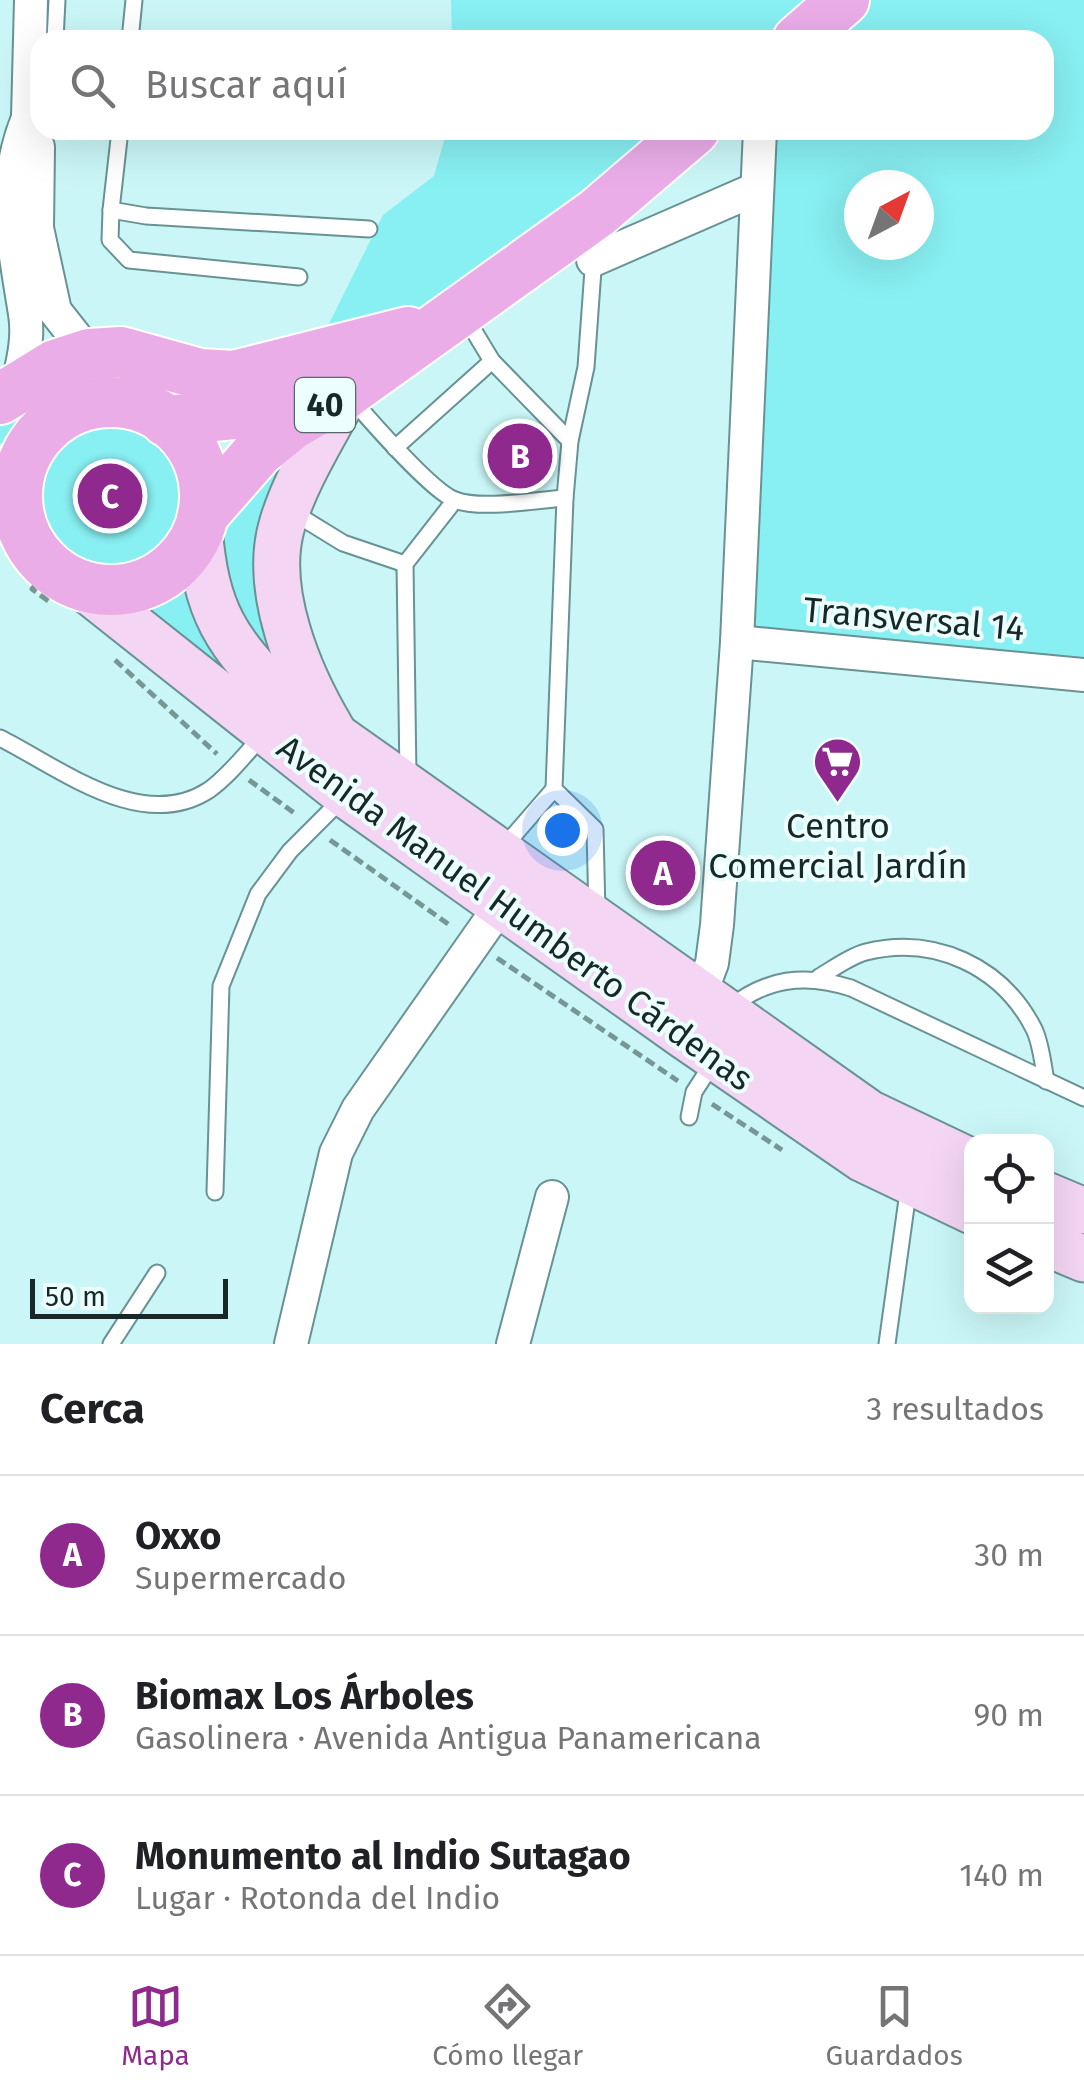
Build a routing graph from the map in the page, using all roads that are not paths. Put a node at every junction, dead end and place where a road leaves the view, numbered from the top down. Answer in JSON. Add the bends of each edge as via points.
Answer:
{"nodes":[{"id":1,"x":31,"y":0,"type":"edge"},
{"id":2,"x":57,"y":0,"type":"edge"},
{"id":3,"x":134,"y":0,"type":"edge"},
{"id":4,"x":844,"y":0,"type":"edge"},
{"id":5,"x":32,"y":30,"type":"edge"},
{"id":6,"x":56,"y":30,"type":"edge"},
{"id":7,"x":131,"y":30,"type":"edge"},
{"id":8,"x":810,"y":30,"type":"edge"},
{"id":9,"x":30,"y":102,"type":"edge"},
{"id":10,"x":37,"y":140,"type":"edge"},
{"id":11,"x":119,"y":140,"type":"edge"},
{"id":12,"x":685,"y":140,"type":"edge"},
{"id":13,"x":759,"y":140,"type":"edge"},
{"id":14,"x":756,"y":189,"type":"junction"},
{"id":15,"x":111,"y":210,"type":"junction"},
{"id":16,"x":368,"y":229,"type":"dead end"},
{"id":17,"x":595,"y":237,"type":"junction"},
{"id":18,"x":298,"y":277,"type":"dead end"},
{"id":19,"x":461,"y":310,"type":"junction"},
{"id":20,"x":408,"y":332,"type":"junction"},
{"id":21,"x":89,"y":354,"type":"junction"},
{"id":22,"x":492,"y":361,"type":"junction"},
{"id":23,"x":9,"y":392,"type":"edge"},
{"id":24,"x":346,"y":394,"type":"junction"},
{"id":25,"x":166,"y":420,"type":"junction"},
{"id":26,"x":570,"y":441,"type":"junction"},
{"id":27,"x":395,"y":448,"type":"junction"},
{"id":28,"x":16,"y":453,"type":"edge"},
{"id":29,"x":565,"y":498,"type":"junction"},
{"id":30,"x":455,"y":500,"type":"junction"},
{"id":31,"x":288,"y":509,"type":"junction"},
{"id":32,"x":201,"y":521,"type":"junction"},
{"id":33,"x":0,"y":543,"type":"edge"},
{"id":34,"x":405,"y":564,"type":"junction"},
{"id":35,"x":69,"y":579,"type":"junction"},
{"id":36,"x":736,"y":642,"type":"junction"},
{"id":37,"x":1084,"y":675,"type":"edge"},
{"id":38,"x":264,"y":734,"type":"junction"},
{"id":39,"x":0,"y":738,"type":"edge"},
{"id":40,"x":338,"y":740,"type":"junction"},
{"id":41,"x":554,"y":789,"type":"junction"},
{"id":42,"x":409,"y":790,"type":"junction"},
{"id":43,"x":346,"y":796,"type":"junction"},
{"id":44,"x":498,"y":853,"type":"junction"},
{"id":45,"x":501,"y":905,"type":"junction"},
{"id":46,"x":597,"y":922,"type":"junction"},
{"id":47,"x":818,"y":977,"type":"junction"},
{"id":48,"x":713,"y":1003,"type":"junction"},
{"id":49,"x":700,"y":1047,"type":"junction"},
{"id":50,"x":1046,"y":1081,"type":"junction"},
{"id":51,"x":1084,"y":1098,"type":"edge"},
{"id":52,"x":689,"y":1117,"type":"dead end"},
{"id":53,"x":964,"y":1158,"type":"edge"},
{"id":54,"x":909,"y":1182,"type":"junction"},
{"id":55,"x":216,"y":1192,"type":"dead end"},
{"id":56,"x":552,"y":1197,"type":"dead end"},
{"id":57,"x":1054,"y":1198,"type":"edge"},
{"id":58,"x":964,"y":1206,"type":"edge"},
{"id":59,"x":1084,"y":1211,"type":"edge"},
{"id":60,"x":1054,"y":1246,"type":"edge"},
{"id":61,"x":1084,"y":1259,"type":"edge"},
{"id":62,"x":158,"y":1274,"type":"dead end"},
{"id":63,"x":111,"y":1344,"type":"edge"},
{"id":64,"x":290,"y":1344,"type":"edge"},
{"id":65,"x":514,"y":1344,"type":"edge"},
{"id":66,"x":888,"y":1344,"type":"edge"}],
"edges":[{"from":1,"to":5,"type":"street"},
{"from":2,"to":6,"type":"lane"},
{"from":3,"to":7,"type":"lane"},
{"from":4,"to":8,"type":"main road"},
{"from":9,"to":23,"type":"street","via":[[12,142],[2,200],[26,316],[26,350]]},
{"from":10,"to":21,"type":"street","via":[[36,228],[45,277],[55,311]]},
{"from":11,"to":15,"type":"lane"},
{"from":12,"to":17,"type":"main road","number":"40"},
{"from":13,"to":14,"type":"street"},
{"from":14,"to":17,"type":"street"},
{"from":14,"to":36,"type":"street"},
{"from":15,"to":16,"type":"lane"},
{"from":15,"to":18,"type":"lane","via":[[110,240],[130,260]]},
{"from":17,"to":19,"type":"main road","number":"40"},
{"from":17,"to":26,"type":"lane","via":[[586,368]]},
{"from":19,"to":20,"type":"main road","number":"40"},
{"from":19,"to":22,"type":"lane"},
{"from":19,"to":24,"type":"main road","number":"40"},
{"from":20,"to":21,"type":"main road","via":[[234,376],[200,374],[121,352]]},
{"from":20,"to":25,"type":"main road","number":"40","via":[[264,411]]},
{"from":21,"to":23,"type":"main road"},
{"from":22,"to":26,"type":"lane"},
{"from":22,"to":27,"type":"lane"},
{"from":24,"to":27,"type":"lane"},
{"from":24,"to":31,"type":"main road"},
{"from":24,"to":32,"type":"main road","number":"40","via":[[259,451]]},
{"from":25,"to":28,"type":"main road","number":"40","via":[[136,406],[101,403],[60,417]]},
{"from":25,"to":32,"type":"main road","via":[[200,468]]},
{"from":26,"to":29,"type":"lane"},
{"from":27,"to":30,"type":"lane"},
{"from":28,"to":35,"type":"main road","number":"40","via":[[20,520],[35,551]]},
{"from":29,"to":30,"type":"lane"},
{"from":29,"to":41,"type":"lane"},
{"from":30,"to":34,"type":"lane"},
{"from":31,"to":34,"type":"lane","via":[[342,542]]},
{"from":31,"to":40,"type":"main road","via":[[278,556],[285,618],[308,685]]},
{"from":32,"to":35,"type":"main road","number":"40","via":[[182,557],[152,581],[112,590]]},
{"from":32,"to":40,"type":"main road","name":"Avenida Manuel Humberto Cárdenas","via":[[210,604],[223,632],[286,700]]},
{"from":33,"to":35,"type":"main road","number":"40"},
{"from":34,"to":42,"type":"lane"},
{"from":35,"to":38,"type":"main road","name":"Avenida Manuel Humberto Cárdenas"},
{"from":36,"to":37,"type":"street","name":"Transversal 14"},
{"from":36,"to":48,"type":"street"},
{"from":38,"to":39,"type":"lane","via":[[210,790],[176,805],[127,803]]},
{"from":38,"to":43,"type":"main road","name":"Avenida Manuel Humberto Cárdenas"},
{"from":40,"to":42,"type":"main road","name":"Avenida Manuel Humberto Cárdenas"},
{"from":41,"to":44,"type":"lane"},
{"from":41,"to":46,"type":"lane","via":[[595,829]]},
{"from":42,"to":44,"type":"main road","name":"Avenida Manuel Humberto Cárdenas"},
{"from":43,"to":45,"type":"main road","name":"Avenida Manuel Humberto Cárdenas"},
{"from":43,"to":55,"type":"lane","via":[[258,894],[221,986]]},
{"from":44,"to":46,"type":"main road","name":"Avenida Manuel Humberto Cárdenas"},
{"from":45,"to":49,"type":"main road","name":"Avenida Manuel Humberto Cárdenas"},
{"from":45,"to":64,"type":"street","via":[[358,1110],[336,1153]]},
{"from":46,"to":48,"type":"main road","name":"Avenida Manuel Humberto Cárdenas"},
{"from":47,"to":48,"type":"lane","via":[[784,980]]},
{"from":47,"to":50,"type":"lane"},
{"from":47,"to":50,"type":"lane","via":[[864,952],[914,946],[964,958],[1007,988],[1036,1031]]},
{"from":48,"to":49,"type":"street"},
{"from":48,"to":53,"type":"main road","name":"Avenida Manuel Humberto Cárdenas","via":[[869,1113]]},
{"from":49,"to":52,"type":"lane"},
{"from":49,"to":54,"type":"main road","name":"Avenida Manuel Humberto Cárdenas"},
{"from":50,"to":51,"type":"lane"},
{"from":54,"to":58,"type":"main road","name":"Avenida Manuel Humberto Cárdenas"},
{"from":54,"to":66,"type":"lane"},
{"from":56,"to":65,"type":"street"},
{"from":57,"to":59,"type":"main road"},
{"from":60,"to":61,"type":"main road"},
{"from":62,"to":63,"type":"lane"}]}
